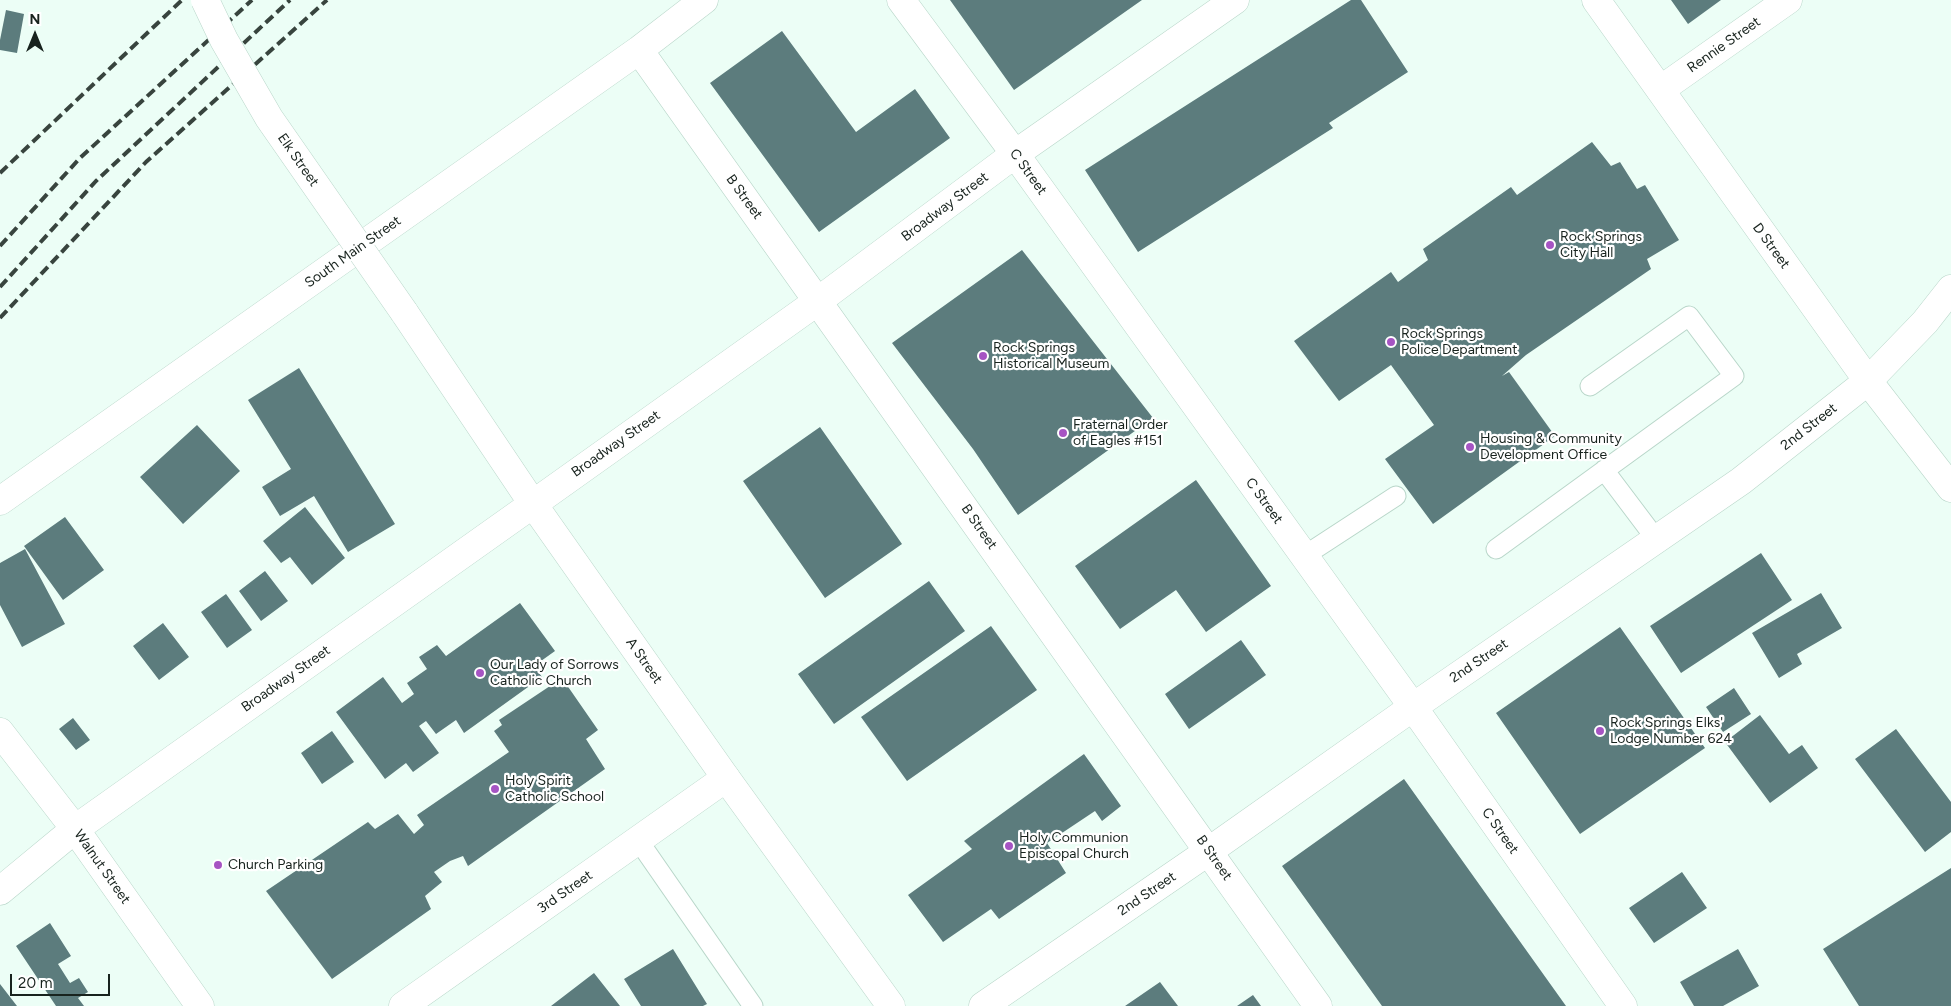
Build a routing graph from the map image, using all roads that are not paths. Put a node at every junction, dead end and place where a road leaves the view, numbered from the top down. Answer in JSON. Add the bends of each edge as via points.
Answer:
{"nodes":[{"id":1,"x":205,"y":0,"type":"edge"},
{"id":2,"x":704,"y":0,"type":"edge"},
{"id":3,"x":901,"y":0,"type":"edge"},
{"id":4,"x":1235,"y":0,"type":"edge"},
{"id":5,"x":1596,"y":0,"type":"edge"},
{"id":6,"x":1788,"y":0,"type":"edge"},
{"id":7,"x":638,"y":50,"type":"junction"},
{"id":8,"x":1660,"y":90,"type":"junction"},
{"id":9,"x":1015,"y":154,"type":"junction"},
{"id":10,"x":1951,"y":289,"type":"edge"},
{"id":11,"x":818,"y":301,"type":"junction"},
{"id":12,"x":404,"y":312,"type":"joint"},
{"id":13,"x":1868,"y":381,"type":"junction"},
{"id":14,"x":1590,"y":386,"type":"dead end"},
{"id":15,"x":1604,"y":470,"type":"junction"},
{"id":16,"x":1951,"y":488,"type":"edge"},
{"id":17,"x":1396,"y":496,"type":"dead end"},
{"id":18,"x":0,"y":501,"type":"edge"},
{"id":19,"x":532,"y":504,"type":"junction"},
{"id":20,"x":1656,"y":539,"type":"junction"},
{"id":21,"x":1496,"y":549,"type":"dead end"},
{"id":22,"x":1304,"y":556,"type":"junction"},
{"id":23,"x":1412,"y":706,"type":"junction"},
{"id":24,"x":0,"y":732,"type":"edge"},
{"id":25,"x":726,"y":778,"type":"junction"},
{"id":26,"x":75,"y":829,"type":"junction"},
{"id":27,"x":638,"y":840,"type":"junction"},
{"id":28,"x":1209,"y":851,"type":"junction"},
{"id":29,"x":0,"y":891,"type":"edge"},
{"id":30,"x":200,"y":1006,"type":"edge"},
{"id":31,"x":403,"y":1006,"type":"edge"},
{"id":32,"x":754,"y":1006,"type":"edge"},
{"id":33,"x":890,"y":1006,"type":"edge"},
{"id":34,"x":983,"y":1006,"type":"edge"},
{"id":35,"x":1318,"y":1006,"type":"edge"},
{"id":36,"x":1622,"y":1006,"type":"edge"}],
"edges":[{"from":1,"to":12,"type":"street","name":"Elk Street","bridge":true,"via":[[224,40],[270,118]]},
{"from":2,"to":7,"type":"street","name":"South Main Street"},
{"from":3,"to":9,"type":"street","name":"C Street"},
{"from":4,"to":9,"type":"street","name":"Broadway Street"},
{"from":5,"to":8,"type":"street","name":"D Street"},
{"from":6,"to":8,"type":"street","name":"Rennie Street"},
{"from":7,"to":11,"type":"street","name":"B Street"},
{"from":7,"to":18,"type":"street","name":"South Main Street"},
{"from":8,"to":13,"type":"street","name":"D Street"},
{"from":9,"to":11,"type":"street","name":"Broadway Street"},
{"from":9,"to":22,"type":"street","name":"C Street"},
{"from":10,"to":13,"type":"street","name":"2nd Street","via":[[1925,322]]},
{"from":11,"to":19,"type":"street","name":"Broadway Street"},
{"from":11,"to":28,"type":"street","name":"B Street"},
{"from":12,"to":19,"type":"street","name":"A Street"},
{"from":13,"to":16,"type":"street","name":"D Street"},
{"from":13,"to":20,"type":"street","name":"2nd Street","via":[[1741,481]]},
{"from":14,"to":15,"type":"lane","via":[[1689,316],[1734,376]]},
{"from":15,"to":20,"type":"lane"},
{"from":15,"to":21,"type":"lane"},
{"from":17,"to":22,"type":"lane"},
{"from":19,"to":25,"type":"street","name":"A Street"},
{"from":19,"to":26,"type":"street","name":"Broadway Street"},
{"from":20,"to":23,"type":"street","name":"2nd Street"},
{"from":22,"to":23,"type":"street","name":"C Street"},
{"from":23,"to":28,"type":"street","name":"2nd Street"},
{"from":23,"to":36,"type":"street","name":"C Street"},
{"from":24,"to":26,"type":"street","name":"Walnut Street"},
{"from":25,"to":27,"type":"street","name":"3rd Street"},
{"from":25,"to":33,"type":"street","name":"A Street"},
{"from":26,"to":29,"type":"street","name":"Broadway Street"},
{"from":26,"to":30,"type":"street","name":"Walnut Street"},
{"from":27,"to":31,"type":"street","name":"3rd Street"},
{"from":27,"to":32,"type":"lane"},
{"from":28,"to":34,"type":"street","name":"2nd Street"},
{"from":28,"to":35,"type":"street","name":"B Street"}]}
